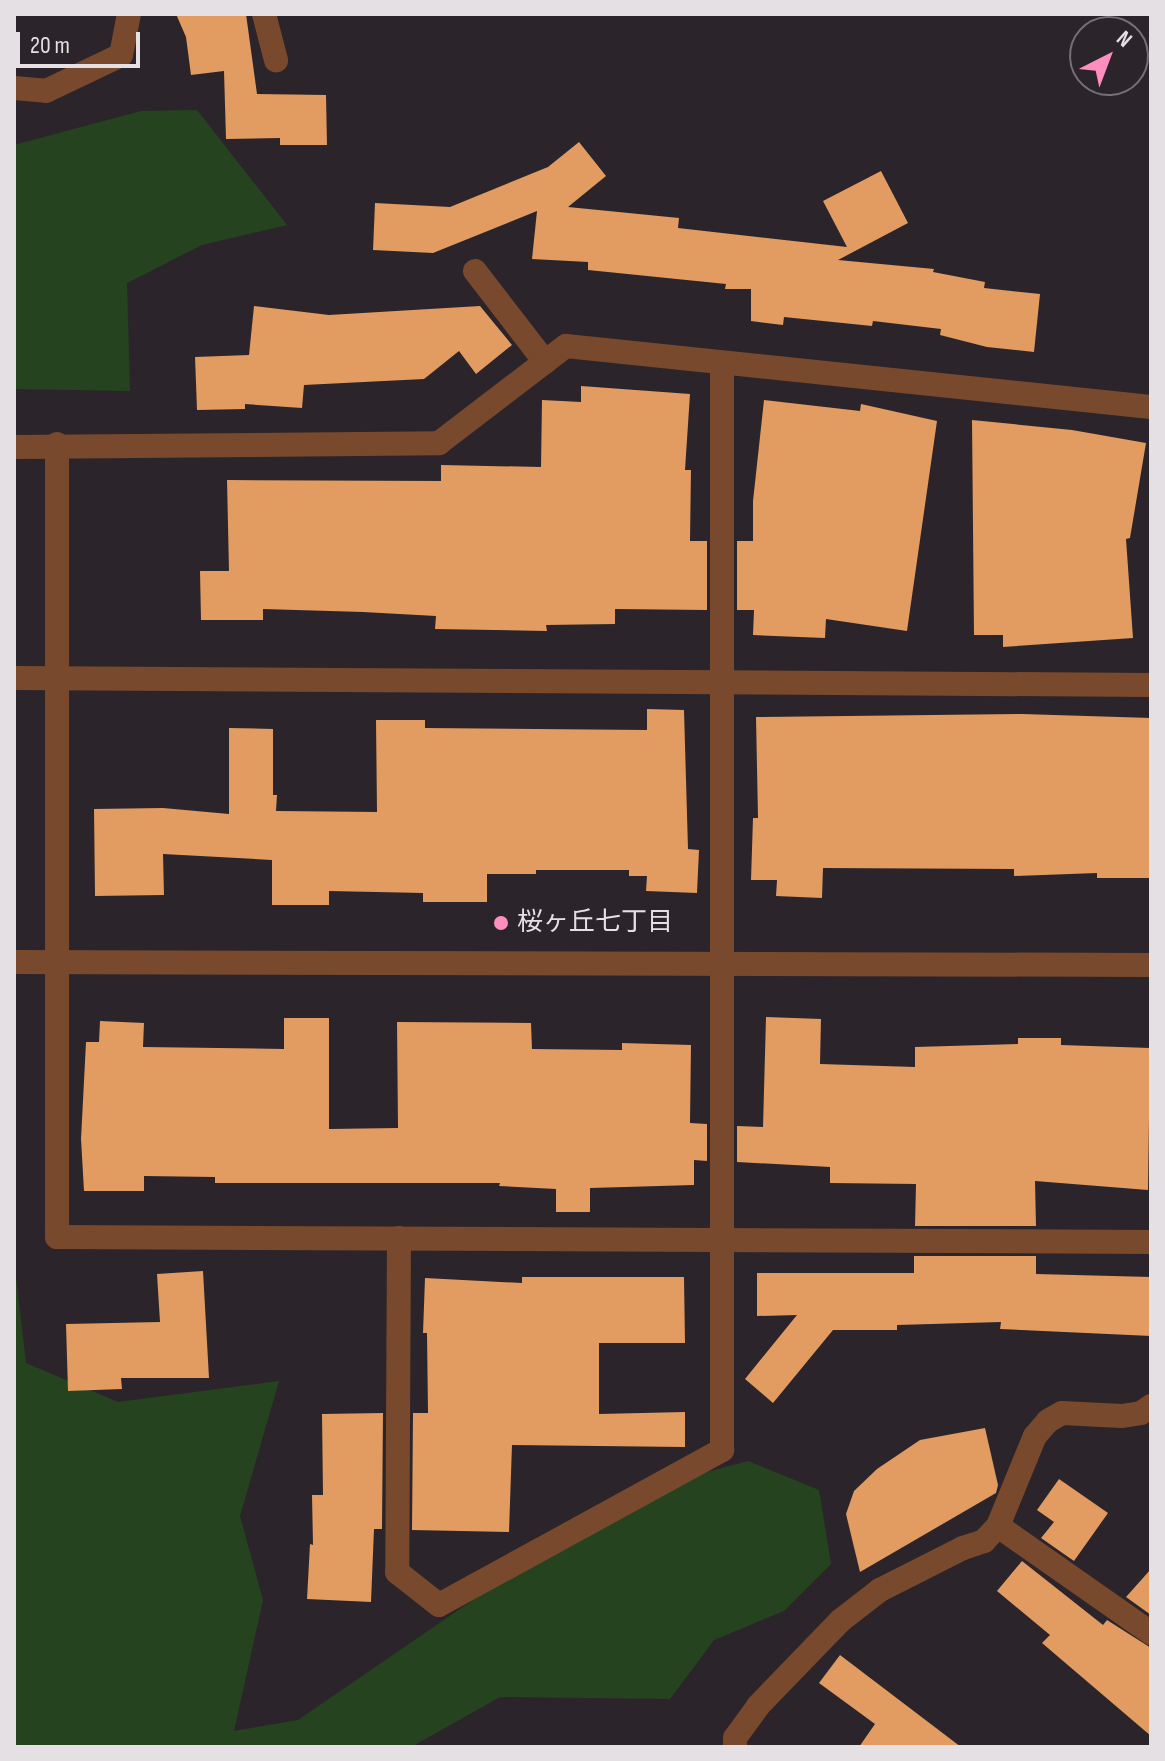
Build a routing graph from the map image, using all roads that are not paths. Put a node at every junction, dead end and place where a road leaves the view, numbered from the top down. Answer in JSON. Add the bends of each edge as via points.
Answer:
{"nodes":[{"id":1,"x":129,"y":14,"type":"edge"},
{"id":2,"x":264,"y":14,"type":"edge"},
{"id":3,"x":276,"y":60,"type":"dead end"},
{"id":4,"x":14,"y":88,"type":"edge"},
{"id":5,"x":475,"y":271,"type":"dead end"},
{"id":6,"x":545,"y":362,"type":"junction"},
{"id":7,"x":722,"y":363,"type":"junction"},
{"id":8,"x":1151,"y":407,"type":"edge"},
{"id":9,"x":57,"y":444,"type":"junction"},
{"id":10,"x":14,"y":447,"type":"edge"},
{"id":11,"x":14,"y":678,"type":"edge"},
{"id":12,"x":57,"y":679,"type":"junction"},
{"id":13,"x":722,"y":683,"type":"junction"},
{"id":14,"x":1151,"y":685,"type":"edge"},
{"id":15,"x":14,"y":962,"type":"edge"},
{"id":16,"x":57,"y":962,"type":"junction"},
{"id":17,"x":722,"y":964,"type":"junction"},
{"id":18,"x":1151,"y":965,"type":"edge"},
{"id":19,"x":399,"y":1238,"type":"junction"},
{"id":20,"x":722,"y":1240,"type":"junction"},
{"id":21,"x":1151,"y":1242,"type":"edge"},
{"id":22,"x":1151,"y":1406,"type":"edge"},
{"id":23,"x":998,"y":1526,"type":"junction"},
{"id":24,"x":1151,"y":1633,"type":"edge"},
{"id":25,"x":735,"y":1747,"type":"edge"}],
"edges":[{"from":1,"to":4,"type":"street","via":[[121,55],[46,91]]},
{"from":2,"to":3,"type":"street"},
{"from":5,"to":6,"type":"street"},
{"from":6,"to":7,"type":"street","via":[[566,346]]},
{"from":6,"to":9,"type":"street","via":[[439,443]]},
{"from":7,"to":8,"type":"street"},
{"from":7,"to":13,"type":"street"},
{"from":9,"to":10,"type":"street"},
{"from":9,"to":12,"type":"street"},
{"from":11,"to":12,"type":"street"},
{"from":12,"to":13,"type":"street"},
{"from":12,"to":16,"type":"street"},
{"from":13,"to":14,"type":"street"},
{"from":13,"to":17,"type":"street"},
{"from":15,"to":16,"type":"street"},
{"from":16,"to":17,"type":"street"},
{"from":16,"to":19,"type":"street","via":[[57,1237]]},
{"from":17,"to":18,"type":"street"},
{"from":17,"to":20,"type":"street"},
{"from":19,"to":20,"type":"street"},
{"from":19,"to":20,"type":"street","via":[[397,1572],[439,1605],[722,1450]]},
{"from":20,"to":21,"type":"street"},
{"from":22,"to":23,"type":"street","via":[[1122,1416],[1062,1413],[1048,1421],[1035,1436]]},
{"from":23,"to":24,"type":"street"},
{"from":23,"to":25,"type":"street","via":[[984,1541],[880,1590],[840,1621],[758,1706],[735,1738]]}]}
